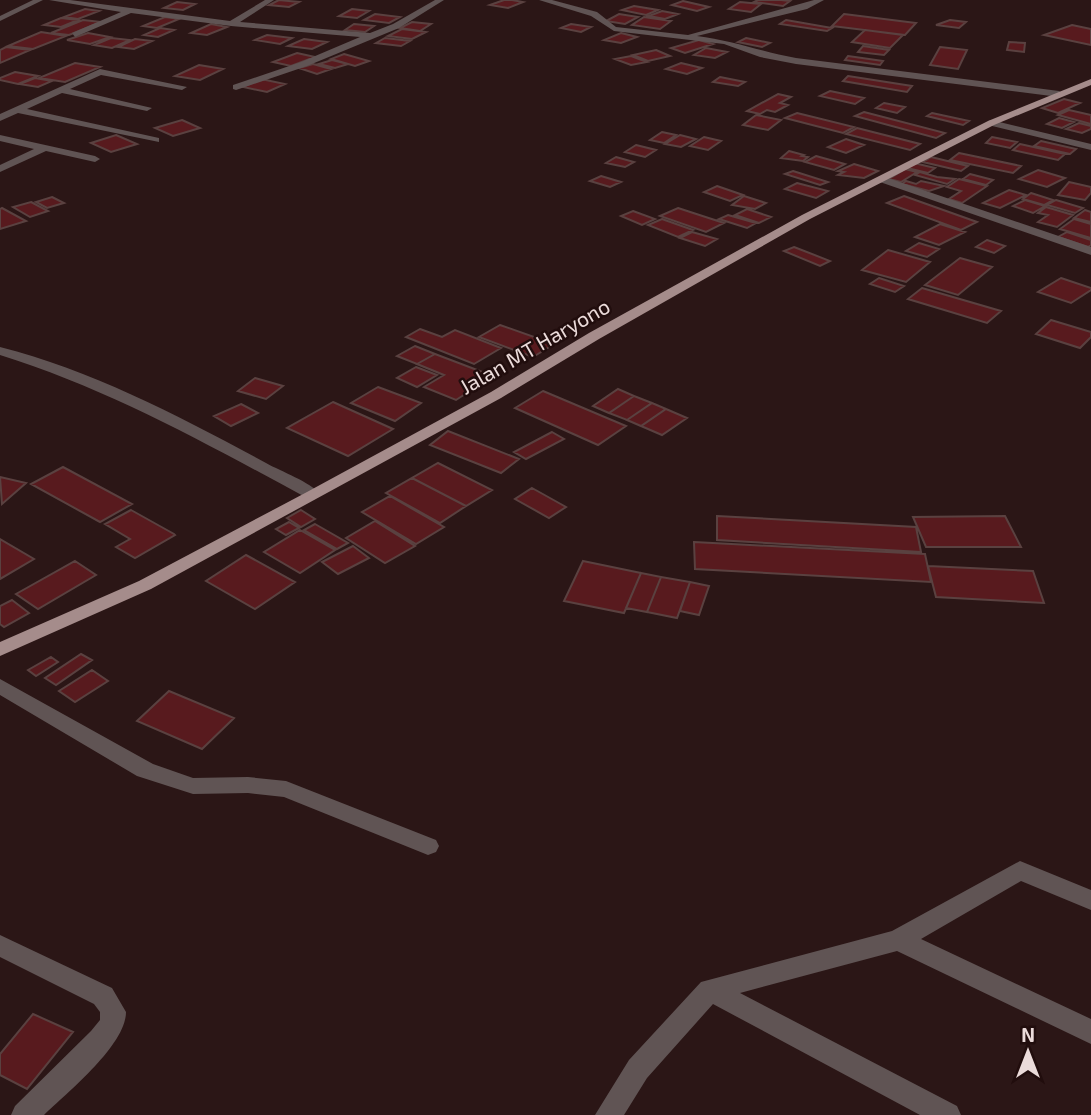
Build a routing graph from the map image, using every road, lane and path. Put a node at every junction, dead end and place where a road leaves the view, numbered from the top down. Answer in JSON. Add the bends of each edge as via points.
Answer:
{"nodes":[{"id":1,"x":39,"y":0,"type":"edge"},
{"id":2,"x":53,"y":0,"type":"edge"},
{"id":3,"x":270,"y":0,"type":"edge"},
{"id":4,"x":440,"y":0,"type":"edge"},
{"id":5,"x":543,"y":0,"type":"edge"},
{"id":6,"x":820,"y":0,"type":"edge"},
{"id":7,"x":131,"y":10,"type":"junction"},
{"id":8,"x":0,"y":19,"type":"edge"},
{"id":9,"x":231,"y":24,"type":"junction"},
{"id":10,"x":75,"y":35,"type":"dead end"},
{"id":11,"x":371,"y":36,"type":"junction"},
{"id":12,"x":683,"y":38,"type":"junction"},
{"id":13,"x":1091,"y":82,"type":"edge"},
{"id":14,"x":182,"y":87,"type":"dead end"},
{"id":15,"x":236,"y":87,"type":"dead end"},
{"id":16,"x":60,"y":90,"type":"junction"},
{"id":17,"x":1059,"y":94,"type":"junction"},
{"id":18,"x":147,"y":108,"type":"dead end"},
{"id":19,"x":17,"y":110,"type":"junction"},
{"id":20,"x":0,"y":118,"type":"edge"},
{"id":21,"x":996,"y":120,"type":"junction"},
{"id":22,"x":0,"y":138,"type":"edge"},
{"id":23,"x":155,"y":140,"type":"dead end"},
{"id":24,"x":1091,"y":141,"type":"edge"},
{"id":25,"x":1091,"y":147,"type":"edge"},
{"id":26,"x":44,"y":148,"type":"junction"},
{"id":27,"x":94,"y":159,"type":"dead end"},
{"id":28,"x":0,"y":169,"type":"edge"},
{"id":29,"x":881,"y":179,"type":"junction"},
{"id":30,"x":1091,"y":251,"type":"edge"},
{"id":31,"x":0,"y":351,"type":"edge"},
{"id":32,"x":313,"y":495,"type":"junction"},
{"id":33,"x":0,"y":650,"type":"edge"},
{"id":34,"x":0,"y":685,"type":"edge"},
{"id":35,"x":428,"y":846,"type":"dead end"},
{"id":36,"x":1091,"y":900,"type":"edge"},
{"id":37,"x":898,"y":940,"type":"junction"},
{"id":38,"x":0,"y":945,"type":"edge"},
{"id":39,"x":710,"y":990,"type":"junction"},
{"id":40,"x":1091,"y":1032,"type":"edge"},
{"id":41,"x":611,"y":1114,"type":"edge"},
{"id":42,"x":25,"y":1115,"type":"edge"},
{"id":43,"x":947,"y":1115,"type":"edge"}],
"edges":[{"from":1,"to":8,"type":"street"},
{"from":2,"to":7,"type":"street"},
{"from":3,"to":9,"type":"street"},
{"from":4,"to":11,"type":"street"},
{"from":5,"to":12,"type":"street","via":[[594,14],[614,29]]},
{"from":6,"to":12,"type":"street"},
{"from":7,"to":9,"type":"street"},
{"from":7,"to":10,"type":"street"},
{"from":9,"to":11,"type":"street"},
{"from":11,"to":15,"type":"street"},
{"from":12,"to":17,"type":"street","via":[[725,42],[796,61]]},
{"from":13,"to":17,"type":"main road","name":"Jalan MT Haryono"},
{"from":14,"to":16,"type":"street","via":[[100,72]]},
{"from":16,"to":18,"type":"street"},
{"from":16,"to":19,"type":"street"},
{"from":17,"to":21,"type":"main road","name":"Jalan MT Haryono"},
{"from":19,"to":20,"type":"street"},
{"from":19,"to":23,"type":"street"},
{"from":21,"to":24,"type":"street"},
{"from":21,"to":25,"type":"street"},
{"from":21,"to":29,"type":"main road","name":"Jalan MT Haryono"},
{"from":22,"to":26,"type":"street"},
{"from":26,"to":27,"type":"street"},
{"from":26,"to":28,"type":"street"},
{"from":29,"to":30,"type":"street"},
{"from":29,"to":32,"type":"main road","name":"Jalan MT Haryono"},
{"from":31,"to":32,"type":"street","via":[[127,396]]},
{"from":32,"to":33,"type":"main road","name":"Jalan MT Haryono","via":[[145,585]]},
{"from":34,"to":35,"type":"street","via":[[145,770],[192,786],[286,789]]},
{"from":36,"to":37,"type":"street","via":[[1020,870]]},
{"from":37,"to":39,"type":"street"},
{"from":37,"to":40,"type":"street"},
{"from":38,"to":42,"type":"street","via":[[103,996],[112,1006],[113,1018],[105,1036]]},
{"from":39,"to":41,"type":"street","via":[[638,1069]]},
{"from":39,"to":43,"type":"street"}]}
